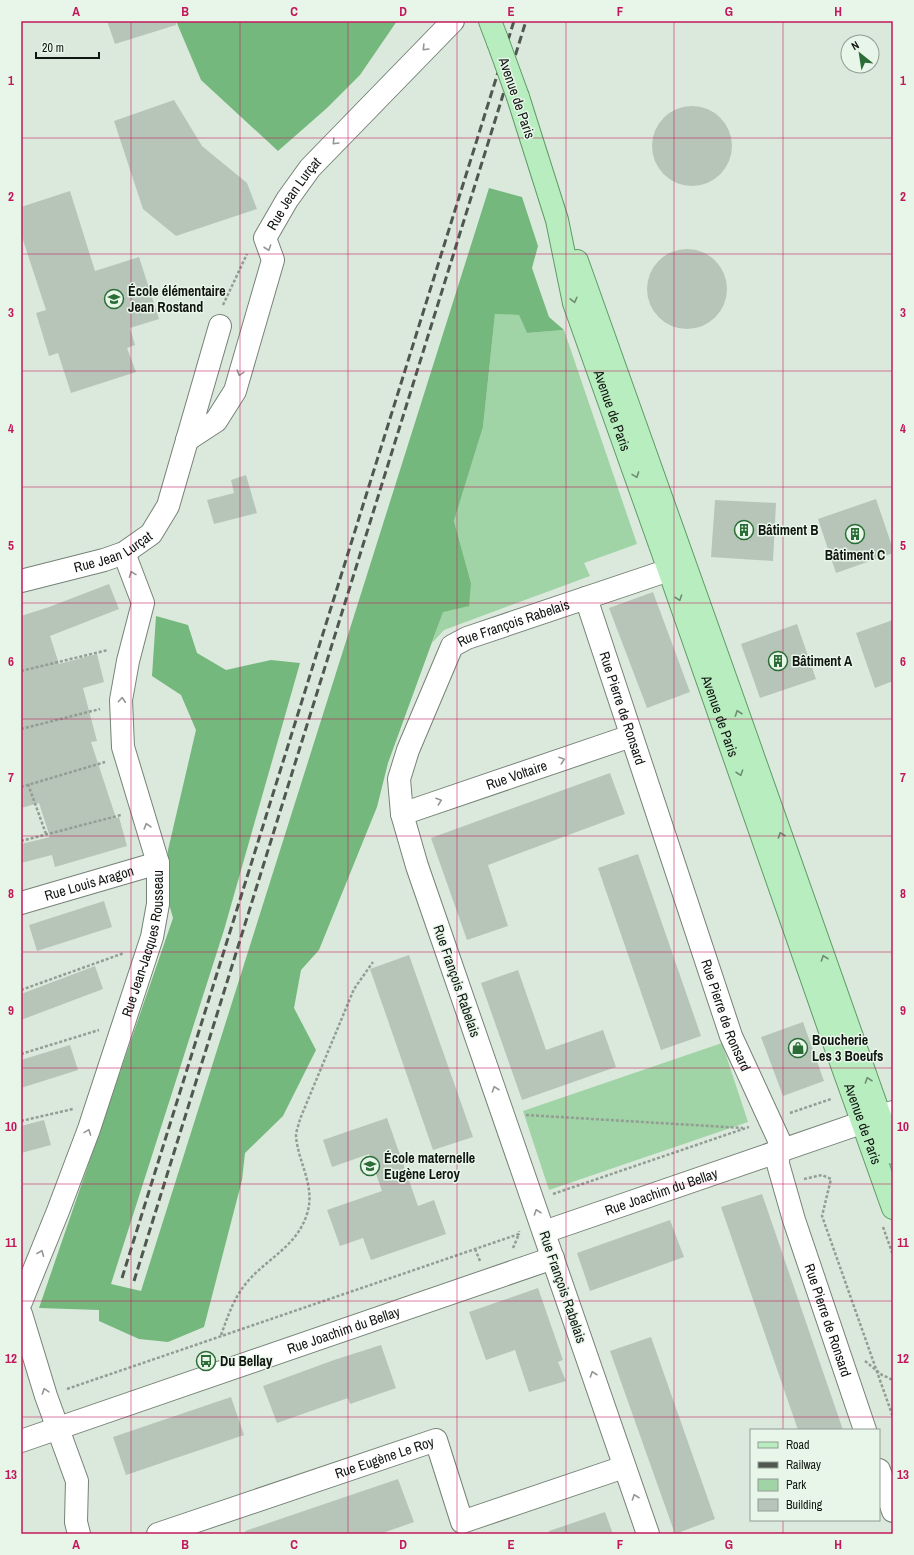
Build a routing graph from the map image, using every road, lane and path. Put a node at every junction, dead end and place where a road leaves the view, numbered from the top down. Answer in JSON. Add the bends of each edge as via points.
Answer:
{"nodes":[{"id":1,"x":453,"y":21,"type":"edge"},
{"id":2,"x":490,"y":21,"type":"edge"},
{"id":3,"x":557,"y":220,"type":"junction"},
{"id":4,"x":220,"y":326,"type":"dead end"},
{"id":5,"x":187,"y":440,"type":"junction"},
{"id":6,"x":124,"y":553,"type":"junction"},
{"id":7,"x":670,"y":570,"type":"junction"},
{"id":8,"x":21,"y":581,"type":"edge"},
{"id":9,"x":586,"y":598,"type":"junction"},
{"id":10,"x":132,"y":644,"type":"junction"},
{"id":11,"x":21,"y":670,"type":"edge"},
{"id":12,"x":121,"y":704,"type":"junction"},
{"id":13,"x":21,"y":729,"type":"edge"},
{"id":14,"x":631,"y":736,"type":"junction"},
{"id":15,"x":126,"y":755,"type":"junction"},
{"id":16,"x":28,"y":784,"type":"junction"},
{"id":17,"x":21,"y":787,"type":"edge"},
{"id":18,"x":142,"y":809,"type":"junction"},
{"id":19,"x":402,"y":814,"type":"junction"},
{"id":20,"x":46,"y":834,"type":"junction"},
{"id":21,"x":21,"y":841,"type":"edge"},
{"id":22,"x":158,"y":863,"type":"junction"},
{"id":23,"x":21,"y":903,"type":"edge"},
{"id":24,"x":150,"y":944,"type":"junction"},
{"id":25,"x":373,"y":962,"type":"dead end"},
{"id":26,"x":21,"y":990,"type":"edge"},
{"id":27,"x":124,"y":1022,"type":"junction"},
{"id":28,"x":21,"y":1054,"type":"edge"},
{"id":29,"x":838,"y":1096,"type":"dead end"},
{"id":30,"x":98,"y":1102,"type":"junction"},
{"id":31,"x":503,"y":1114,"type":"junction"},
{"id":32,"x":879,"y":1118,"type":"edge"},
{"id":33,"x":770,"y":1120,"type":"junction"},
{"id":34,"x":21,"y":1121,"type":"edge"},
{"id":35,"x":745,"y":1128,"type":"junction"},
{"id":36,"x":779,"y":1152,"type":"junction"},
{"id":37,"x":893,"y":1153,"type":"edge"},
{"id":38,"x":805,"y":1179,"type":"dead end"},
{"id":39,"x":533,"y":1200,"type":"junction"},
{"id":40,"x":893,"y":1208,"type":"edge"},
{"id":41,"x":517,"y":1227,"type":"dead end"},
{"id":42,"x":544,"y":1232,"type":"junction"},
{"id":43,"x":553,"y":1258,"type":"junction"},
{"id":44,"x":26,"y":1274,"type":"edge"},
{"id":45,"x":21,"y":1302,"type":"edge"},
{"id":46,"x":21,"y":1314,"type":"edge"},
{"id":47,"x":220,"y":1336,"type":"junction"},
{"id":48,"x":863,"y":1358,"type":"dead end"},
{"id":49,"x":877,"y":1371,"type":"junction"},
{"id":50,"x":893,"y":1380,"type":"edge"},
{"id":51,"x":46,"y":1396,"type":"junction"},
{"id":52,"x":893,"y":1417,"type":"edge"},
{"id":53,"x":58,"y":1428,"type":"junction"},
{"id":54,"x":865,"y":1429,"type":"edge"},
{"id":55,"x":21,"y":1441,"type":"edge"},
{"id":56,"x":624,"y":1468,"type":"junction"},
{"id":57,"x":880,"y":1473,"type":"edge"},
{"id":58,"x":893,"y":1511,"type":"edge"},
{"id":59,"x":80,"y":1534,"type":"edge"},
{"id":60,"x":158,"y":1534,"type":"edge"},
{"id":61,"x":648,"y":1534,"type":"edge"}],
"edges":[{"from":1,"to":5,"type":"street","name":"Rue Jean Lurçat","one_way":true,"via":[[310,168],[287,200],[265,238],[273,260],[235,391],[216,420]]},
{"from":2,"to":3,"type":"main road","name":"Avenue de Paris","bridge":true,"via":[[518,97]]},
{"from":3,"to":7,"type":"main road","name":"Avenue de Paris","one_way":true,"via":[[574,303]]},
{"from":32,"to":3,"type":"main road","name":"Avenue de Paris","one_way":true,"via":[[584,278]]},
{"from":4,"to":5,"type":"street","name":"Rue Jean Lurçat"},
{"from":5,"to":6,"type":"street","name":"Rue Jean Lurçat","via":[[168,506],[151,534]]},
{"from":6,"to":8,"type":"street","name":"Rue Jean Lurçat"},
{"from":10,"to":6,"type":"street","name":"Rue Jean-Jacques Rousseau","one_way":true,"via":[[142,603]]},
{"from":7,"to":9,"type":"street","name":"Rue François Rabelais"},
{"from":7,"to":32,"type":"main road","name":"Avenue de Paris","one_way":true},
{"from":9,"to":14,"type":"street","name":"Rue Pierre de Ronsard"},
{"from":9,"to":19,"type":"street","name":"Rue François Rabelais","via":[[467,638],[452,646],[408,750],[399,778]]},
{"from":10,"to":11,"type":"path"},
{"from":12,"to":10,"type":"street","name":"Rue Jean-Jacques Rousseau","one_way":true},
{"from":12,"to":13,"type":"path"},
{"from":12,"to":15,"type":"street","name":"Rue Jean-Jacques Rousseau","via":[[123,747]]},
{"from":19,"to":14,"type":"street","name":"Rue Voltaire","one_way":true},
{"from":14,"to":33,"type":"street","name":"Rue Pierre de Ronsard","via":[[731,1036]]},
{"from":15,"to":16,"type":"path"},
{"from":15,"to":18,"type":"street","name":"Rue Jean-Jacques Rousseau"},
{"from":16,"to":17,"type":"path"},
{"from":16,"to":20,"type":"path"},
{"from":18,"to":20,"type":"path"},
{"from":22,"to":18,"type":"street","name":"Rue Jean-Jacques Rousseau","one_way":true},
{"from":31,"to":19,"type":"street","name":"Rue François Rabelais","one_way":true},
{"from":20,"to":21,"type":"path"},
{"from":22,"to":23,"type":"street","name":"Rue Louis Aragon"},
{"from":22,"to":24,"type":"street","name":"Rue Jean-Jacques Rousseau","via":[[158,904]]},
{"from":24,"to":26,"type":"path"},
{"from":24,"to":27,"type":"street","name":"Rue Jean-Jacques Rousseau"},
{"from":25,"to":47,"type":"path","via":[[354,989],[300,1119],[296,1135],[311,1194],[307,1214],[300,1230],[290,1242],[236,1295]]},
{"from":27,"to":28,"type":"path"},
{"from":27,"to":30,"type":"street","name":"Rue Jean-Jacques Rousseau"},
{"from":29,"to":33,"type":"path"},
{"from":30,"to":34,"type":"path"},
{"from":44,"to":30,"type":"street","name":"Rue Jean-Jacques Rousseau","one_way":true,"via":[[58,1211]]},
{"from":31,"to":35,"type":"path"},
{"from":31,"to":39,"type":"street","name":"Rue François Rabelais"},
{"from":32,"to":36,"type":"street","name":"Rue Joachim du Bellay"},
{"from":32,"to":37,"type":"main road","name":"Avenue de Paris"},
{"from":32,"to":40,"type":"main road","name":"Avenue de Paris"},
{"from":33,"to":35,"type":"path"},
{"from":33,"to":36,"type":"street","name":"Rue Pierre de Ronsard","via":[[779,1140]]},
{"from":35,"to":39,"type":"path"},
{"from":36,"to":42,"type":"street","name":"Rue Joachim du Bellay"},
{"from":36,"to":54,"type":"street","name":"Rue Pierre de Ronsard","via":[[778,1164],[794,1220]]},
{"from":38,"to":49,"type":"path","via":[[822,1175],[831,1180],[822,1216]]},
{"from":42,"to":39,"type":"street","name":"Rue François Rabelais","one_way":true},
{"from":41,"to":47,"type":"path","via":[[519,1234]]},
{"from":42,"to":43,"type":"street","name":"Rue François Rabelais"},
{"from":43,"to":53,"type":"street","name":"Rue Joachim du Bellay"},
{"from":56,"to":43,"type":"street","name":"Rue François Rabelais","one_way":true},
{"from":44,"to":45,"type":"street","name":"Rue Jean-Jacques Rousseau"},
{"from":51,"to":46,"type":"street","one_way":true},
{"from":47,"to":51,"type":"path"},
{"from":48,"to":49,"type":"path"},
{"from":49,"to":50,"type":"path"},
{"from":49,"to":52,"type":"path"},
{"from":51,"to":53,"type":"street"},
{"from":53,"to":55,"type":"street","name":"Rue Joachim du Bellay"},
{"from":53,"to":59,"type":"street","via":[[77,1480],[76,1522]]},
{"from":56,"to":60,"type":"street","name":"Rue Eugène Le Roy","via":[[462,1522],[436,1440]]},
{"from":61,"to":56,"type":"street","name":"Rue François Rabelais","one_way":true},
{"from":57,"to":58,"type":"street"}]}
